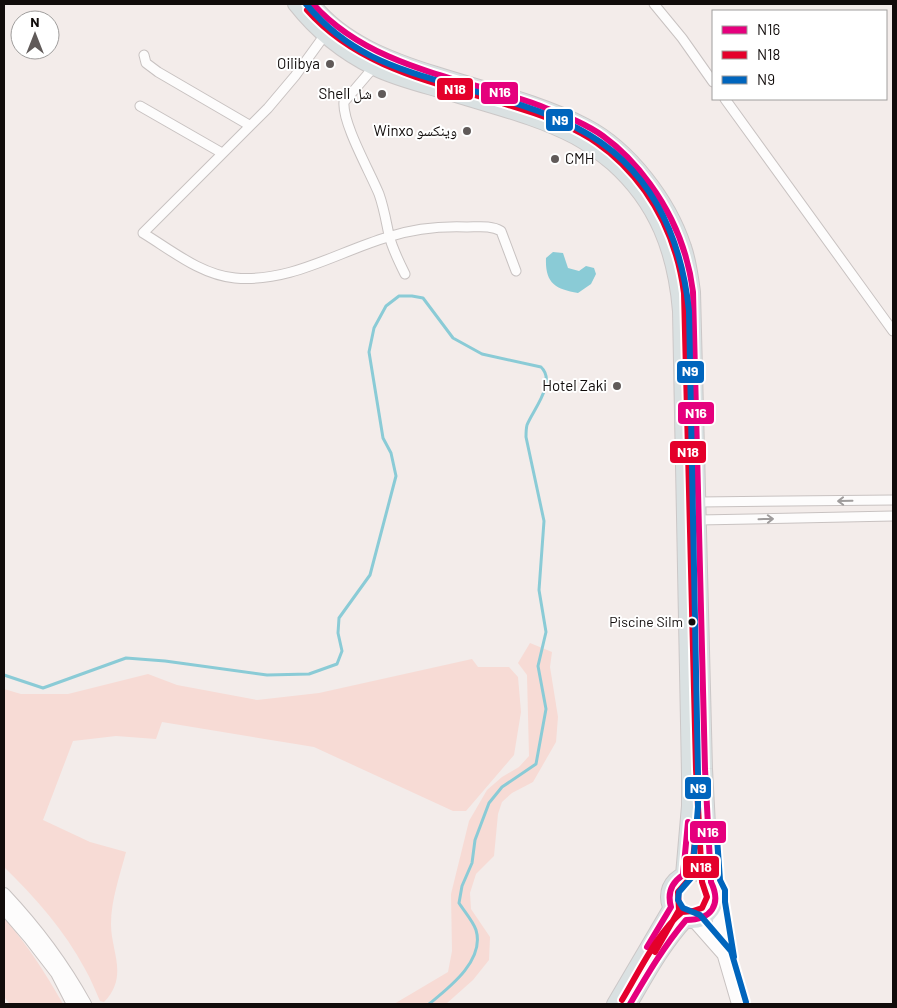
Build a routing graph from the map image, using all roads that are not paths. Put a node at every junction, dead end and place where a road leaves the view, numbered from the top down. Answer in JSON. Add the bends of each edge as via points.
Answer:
{"nodes":[{"id":1,"x":295,"y":4,"type":"edge"},
{"id":2,"x":313,"y":4,"type":"edge"},
{"id":3,"x":654,"y":4,"type":"edge"},
{"id":4,"x":324,"y":36,"type":"junction"},
{"id":5,"x":144,"y":55,"type":"dead end"},
{"id":6,"x":373,"y":68,"type":"junction"},
{"id":7,"x":712,"y":81,"type":"edge"},
{"id":8,"x":726,"y":100,"type":"edge"},
{"id":9,"x":140,"y":106,"type":"dead end"},
{"id":10,"x":249,"y":125,"type":"junction"},
{"id":11,"x":222,"y":153,"type":"junction"},
{"id":12,"x":389,"y":236,"type":"junction"},
{"id":13,"x":516,"y":271,"type":"dead end"},
{"id":14,"x":405,"y":274,"type":"dead end"},
{"id":15,"x":893,"y":331,"type":"edge"},
{"id":16,"x":893,"y":500,"type":"edge"},
{"id":17,"x":684,"y":502,"type":"junction"},
{"id":18,"x":698,"y":502,"type":"junction"},
{"id":19,"x":893,"y":516,"type":"edge"},
{"id":20,"x":684,"y":520,"type":"junction"},
{"id":21,"x":699,"y":520,"type":"junction"},
{"id":22,"x":683,"y":875,"type":"junction"},
{"id":23,"x":711,"y":882,"type":"junction"},
{"id":24,"x":4,"y":894,"type":"edge"},
{"id":25,"x":716,"y":904,"type":"junction"},
{"id":26,"x":671,"y":907,"type":"junction"},
{"id":27,"x":4,"y":908,"type":"edge"},
{"id":28,"x":690,"y":921,"type":"junction"},
{"id":29,"x":724,"y":956,"type":"junction"},
{"id":30,"x":73,"y":1004,"type":"edge"},
{"id":31,"x":85,"y":1004,"type":"edge"},
{"id":32,"x":614,"y":1004,"type":"edge"},
{"id":33,"x":630,"y":1004,"type":"edge"},
{"id":34,"x":738,"y":1004,"type":"edge"}],
"edges":[{"from":1,"to":4,"type":"main road"},
{"from":2,"to":18,"type":"main road","via":[[340,30],[382,55],[541,107],[587,126],[621,152],[650,184],[680,236],[693,292]]},
{"from":3,"to":7,"type":"street"},
{"from":4,"to":6,"type":"main road"},
{"from":4,"to":10,"type":"street","via":[[295,76]]},
{"from":5,"to":10,"type":"street","via":[[146,62],[158,72]]},
{"from":6,"to":12,"type":"street","via":[[344,105],[345,115],[384,208]]},
{"from":6,"to":17,"type":"main road","via":[[535,119],[571,135],[602,155],[644,198],[661,228],[671,255],[678,290]]},
{"from":8,"to":15,"type":"street"},
{"from":9,"to":11,"type":"street"},
{"from":10,"to":11,"type":"street"},
{"from":11,"to":12,"type":"street","via":[[143,233],[211,272],[256,279],[303,269]]},
{"from":12,"to":13,"type":"street","via":[[444,227],[496,228],[503,236]]},
{"from":12,"to":14,"type":"street"},
{"from":16,"to":18,"type":"street","one_way":true},
{"from":17,"to":18,"type":"main road"},
{"from":17,"to":20,"type":"main road"},
{"from":18,"to":21,"type":"main road"},
{"from":21,"to":19,"type":"street","one_way":true},
{"from":20,"to":21,"type":"main road"},
{"from":20,"to":22,"type":"main road","via":[[690,806]]},
{"from":21,"to":23,"type":"main road"},
{"from":22,"to":23,"type":"main road","via":[[701,875]]},
{"from":22,"to":26,"type":"main road","via":[[670,888]]},
{"from":23,"to":25,"type":"main road","via":[[716,892]]},
{"from":24,"to":31,"type":"main road","via":[[56,956]]},
{"from":25,"to":28,"type":"main road","via":[[708,916]]},
{"from":25,"to":29,"type":"main road"},
{"from":26,"to":28,"type":"main road","via":[[677,916]]},
{"from":26,"to":32,"type":"main road"},
{"from":27,"to":30,"type":"main road","via":[[57,973]]},
{"from":28,"to":29,"type":"main road"},
{"from":28,"to":33,"type":"main road","via":[[669,940]]},
{"from":29,"to":34,"type":"main road"}]}
